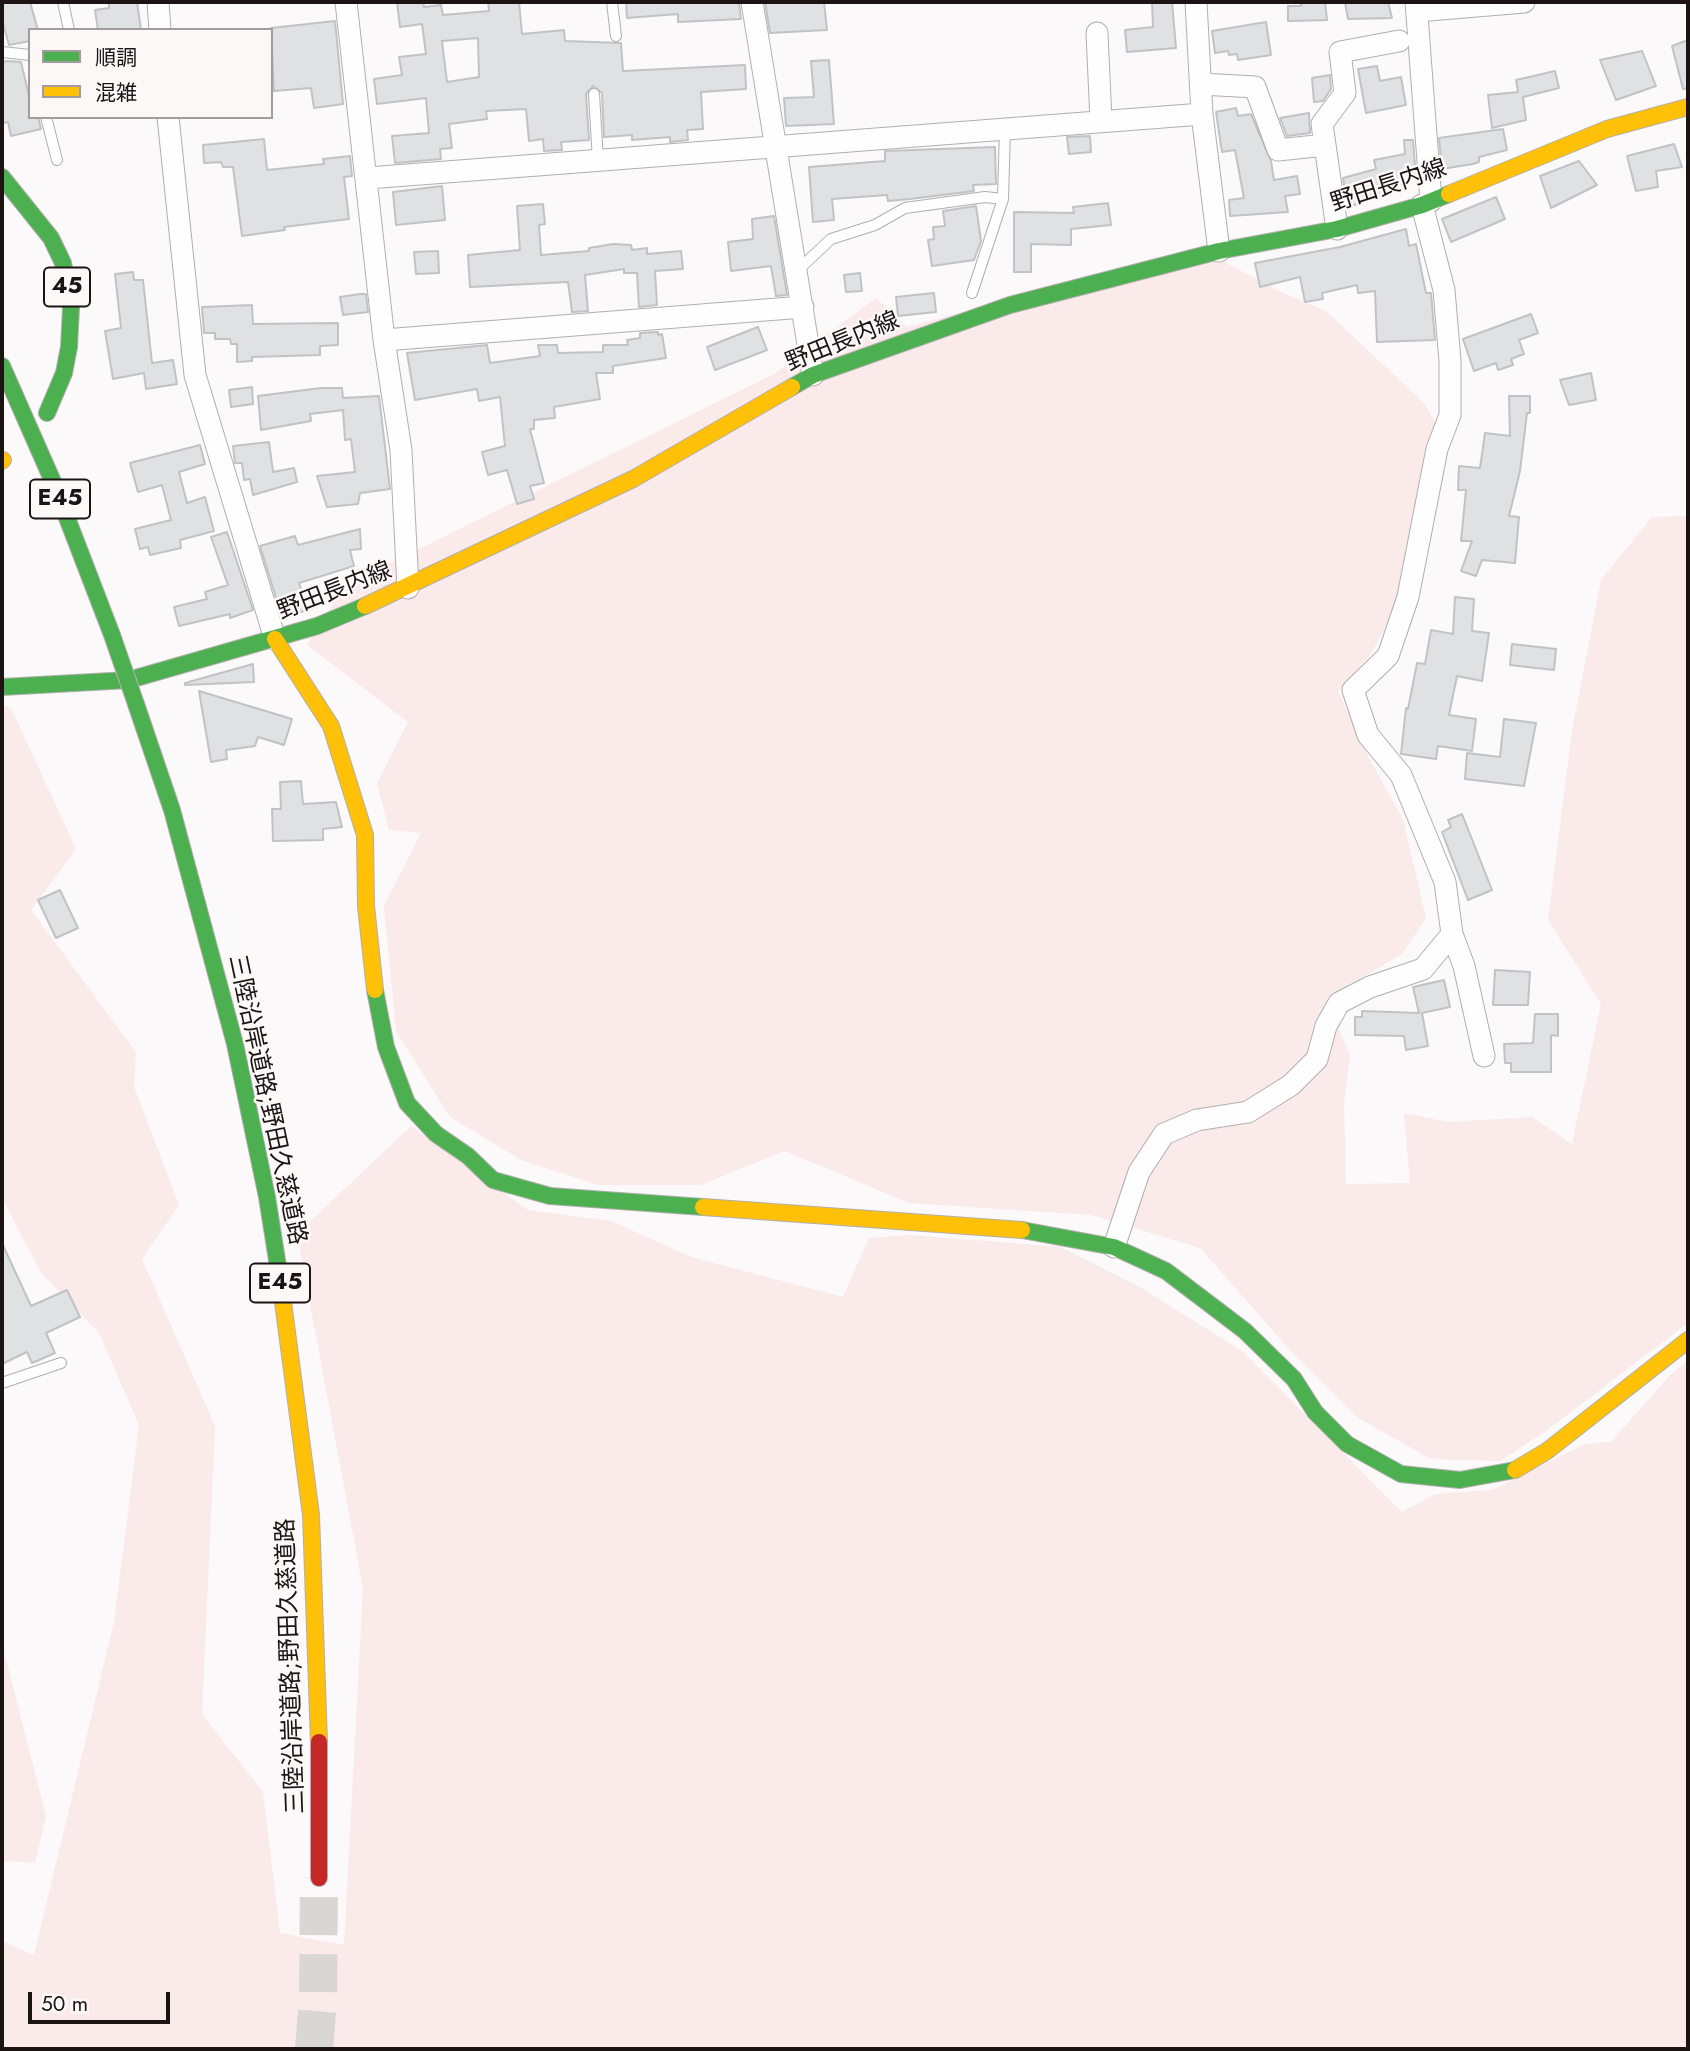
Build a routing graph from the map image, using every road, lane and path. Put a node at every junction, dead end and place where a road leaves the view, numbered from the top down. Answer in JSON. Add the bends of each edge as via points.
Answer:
{"nodes":[{"id":1,"x":63,"y":2,"type":"edge"},
{"id":2,"x":158,"y":2,"type":"edge"},
{"id":3,"x":346,"y":2,"type":"edge"},
{"id":4,"x":612,"y":2,"type":"edge"},
{"id":5,"x":752,"y":2,"type":"edge"},
{"id":6,"x":1196,"y":2,"type":"edge"},
{"id":7,"x":1524,"y":2,"type":"edge"},
{"id":8,"x":1417,"y":6,"type":"edge"},
{"id":9,"x":69,"y":28,"type":"edge"},
{"id":10,"x":160,"y":28,"type":"edge"},
{"id":11,"x":1097,"y":33,"type":"dead end"},
{"id":12,"x":616,"y":36,"type":"dead end"},
{"id":13,"x":1399,"y":41,"type":"dead end"},
{"id":14,"x":2,"y":52,"type":"edge"},
{"id":15,"x":28,"y":55,"type":"edge"},
{"id":16,"x":1201,"y":84,"type":"junction"},
{"id":17,"x":594,"y":94,"type":"dead end"},
{"id":18,"x":1688,"y":107,"type":"edge"},
{"id":19,"x":1202,"y":114,"type":"junction"},
{"id":20,"x":47,"y":119,"type":"edge"},
{"id":21,"x":168,"y":119,"type":"edge"},
{"id":22,"x":1101,"y":121,"type":"junction"},
{"id":23,"x":1005,"y":128,"type":"junction"},
{"id":24,"x":1325,"y":145,"type":"junction"},
{"id":25,"x":775,"y":146,"type":"junction"},
{"id":26,"x":57,"y":160,"type":"dead end"},
{"id":27,"x":598,"y":161,"type":"junction"},
{"id":28,"x":2,"y":177,"type":"edge"},
{"id":29,"x":368,"y":178,"type":"junction"},
{"id":30,"x":1003,"y":199,"type":"junction"},
{"id":31,"x":1426,"y":203,"type":"junction"},
{"id":32,"x":1337,"y":229,"type":"junction"},
{"id":33,"x":1219,"y":251,"type":"junction"},
{"id":34,"x":797,"y":271,"type":"junction"},
{"id":35,"x":972,"y":293,"type":"dead end"},
{"id":36,"x":803,"y":307,"type":"junction"},
{"id":37,"x":383,"y":340,"type":"junction"},
{"id":38,"x":2,"y":366,"type":"edge"},
{"id":39,"x":813,"y":375,"type":"junction"},
{"id":40,"x":47,"y":413,"type":"dead end"},
{"id":41,"x":408,"y":588,"type":"junction"},
{"id":42,"x":275,"y":639,"type":"junction"},
{"id":43,"x":101,"y":664,"type":"dead end"},
{"id":44,"x":2,"y":687,"type":"edge"},
{"id":45,"x":113,"y":698,"type":"dead end"},
{"id":46,"x":1452,"y":934,"type":"junction"},
{"id":47,"x":1484,"y":1056,"type":"dead end"},
{"id":48,"x":1114,"y":1247,"type":"junction"},
{"id":49,"x":1688,"y":1340,"type":"edge"},
{"id":50,"x":61,"y":1363,"type":"dead end"},
{"id":51,"x":2,"y":1383,"type":"edge"},
{"id":52,"x":300,"y":1676,"type":"dead end"},
{"id":53,"x":301,"y":1703,"type":"dead end"},
{"id":54,"x":319,"y":1878,"type":"tunnel mouth"}],
"edges":[{"from":1,"to":9,"type":"lane"},
{"from":2,"to":10,"type":"street"},
{"from":3,"to":29,"type":"street"},
{"from":4,"to":12,"type":"lane"},
{"from":5,"to":25,"type":"street"},
{"from":6,"to":16,"type":"street"},
{"from":7,"to":8,"type":"street"},
{"from":8,"to":31,"type":"street"},
{"from":11,"to":22,"type":"street"},
{"from":13,"to":24,"type":"street","via":[[1339,52],[1345,93],[1322,124]]},
{"from":14,"to":15,"type":"lane"},
{"from":16,"to":19,"type":"street"},
{"from":16,"to":24,"type":"street","via":[[1255,87],[1278,150]]},
{"from":17,"to":27,"type":"lane"},
{"from":18,"to":31,"type":"main road","name":"野田長内線","via":[[1607,129]]},
{"from":19,"to":22,"type":"street"},
{"from":19,"to":33,"type":"street"},
{"from":20,"to":26,"type":"lane"},
{"from":21,"to":42,"type":"street","via":[[195,375]]},
{"from":22,"to":23,"type":"street"},
{"from":23,"to":25,"type":"street"},
{"from":23,"to":30,"type":"lane"},
{"from":24,"to":32,"type":"street"},
{"from":25,"to":27,"type":"street"},
{"from":25,"to":34,"type":"street"},
{"from":27,"to":29,"type":"street"},
{"from":28,"to":40,"type":"main road","number":"45","via":[[51,238],[65,274],[71,308],[69,347]]},
{"from":29,"to":37,"type":"street"},
{"from":30,"to":34,"type":"lane","via":[[985,197],[905,208],[875,225],[831,239]]},
{"from":30,"to":35,"type":"lane"},
{"from":31,"to":32,"type":"main road","name":"野田長内線"},
{"from":31,"to":46,"type":"street","via":[[1444,290],[1450,415],[1437,449],[1408,597],[1388,656],[1353,690],[1368,735],[1401,775],[1445,882]]},
{"from":32,"to":33,"type":"main road","name":"野田長内線"},
{"from":33,"to":39,"type":"main road","name":"野田長内線","via":[[1010,305]]},
{"from":34,"to":36,"type":"street"},
{"from":36,"to":37,"type":"street"},
{"from":36,"to":39,"type":"street"},
{"from":37,"to":41,"type":"street","via":[[401,450]]},
{"from":38,"to":54,"type":"main road","name":"三陸沿岸道路;野田久慈道路","number":"E45","bridge":true,"via":[[54,484],[136,704],[172,810],[235,1044],[267,1197],[311,1514],[319,1673]]},
{"from":39,"to":41,"type":"main road","name":"野田長内線","via":[[634,479]]},
{"from":41,"to":42,"type":"main road","name":"野田長内線"},
{"from":42,"to":44,"type":"main road","name":"野田長内線","via":[[130,680]]},
{"from":42,"to":48,"type":"main road","via":[[331,726],[365,835],[373,982],[386,1047],[407,1102],[436,1134],[493,1180],[550,1196],[1031,1231]]},
{"from":43,"to":45,"type":"main road"},
{"from":46,"to":47,"type":"street"},
{"from":46,"to":48,"type":"street","via":[[1423,969],[1339,1003],[1326,1026],[1317,1059],[1291,1086],[1248,1112],[1198,1120],[1164,1134],[1139,1172]]},
{"from":48,"to":49,"type":"main road","via":[[1167,1271],[1245,1331],[1294,1380],[1315,1412],[1347,1444],[1401,1474],[1431,1479],[1518,1470]]},
{"from":50,"to":51,"type":"lane"},
{"from":52,"to":53,"type":"main road","name":"三陸沿岸道路;野田久慈道路"}]}
